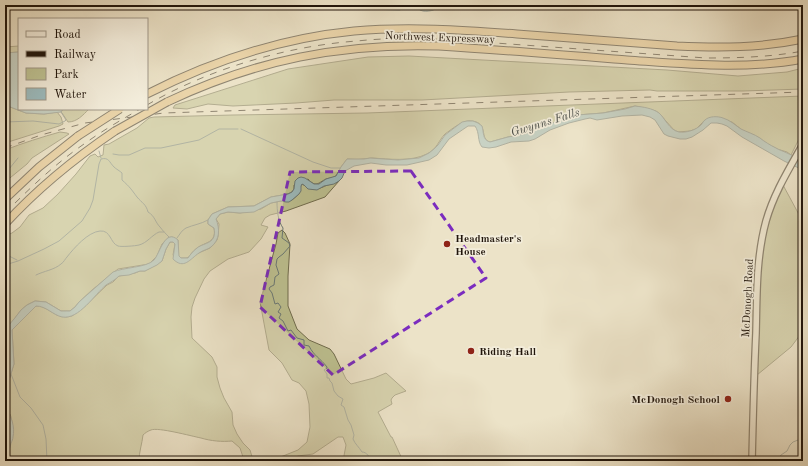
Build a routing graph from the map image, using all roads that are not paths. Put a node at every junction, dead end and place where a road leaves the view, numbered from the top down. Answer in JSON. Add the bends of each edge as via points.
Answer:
{"nodes":[{"id":1,"x":803,"y":39,"type":"edge"},
{"id":2,"x":803,"y":59,"type":"edge"},
{"id":3,"x":148,"y":93,"type":"edge"},
{"id":4,"x":118,"y":110,"type":"edge"},
{"id":5,"x":803,"y":144,"type":"edge"},
{"id":6,"x":5,"y":199,"type":"edge"},
{"id":7,"x":5,"y":224,"type":"edge"},
{"id":8,"x":752,"y":461,"type":"edge"}],
"edges":[{"from":1,"to":3,"type":"highway","name":"Northwest Expressway","via":[[745,47],[706,48],[439,29],[354,31],[276,44],[194,71]]},
{"from":2,"to":7,"type":"highway","name":"Northwest Expressway","bridge":true,"via":[[760,65],[713,65],[413,45],[324,52],[231,76],[167,102],[87,150],[55,176]]},
{"from":4,"to":6,"type":"highway","bridge":true,"via":[[78,136],[39,167]]},
{"from":5,"to":8,"type":"main road","name":"McDonogh Road","via":[[770,209],[759,259]]}]}
